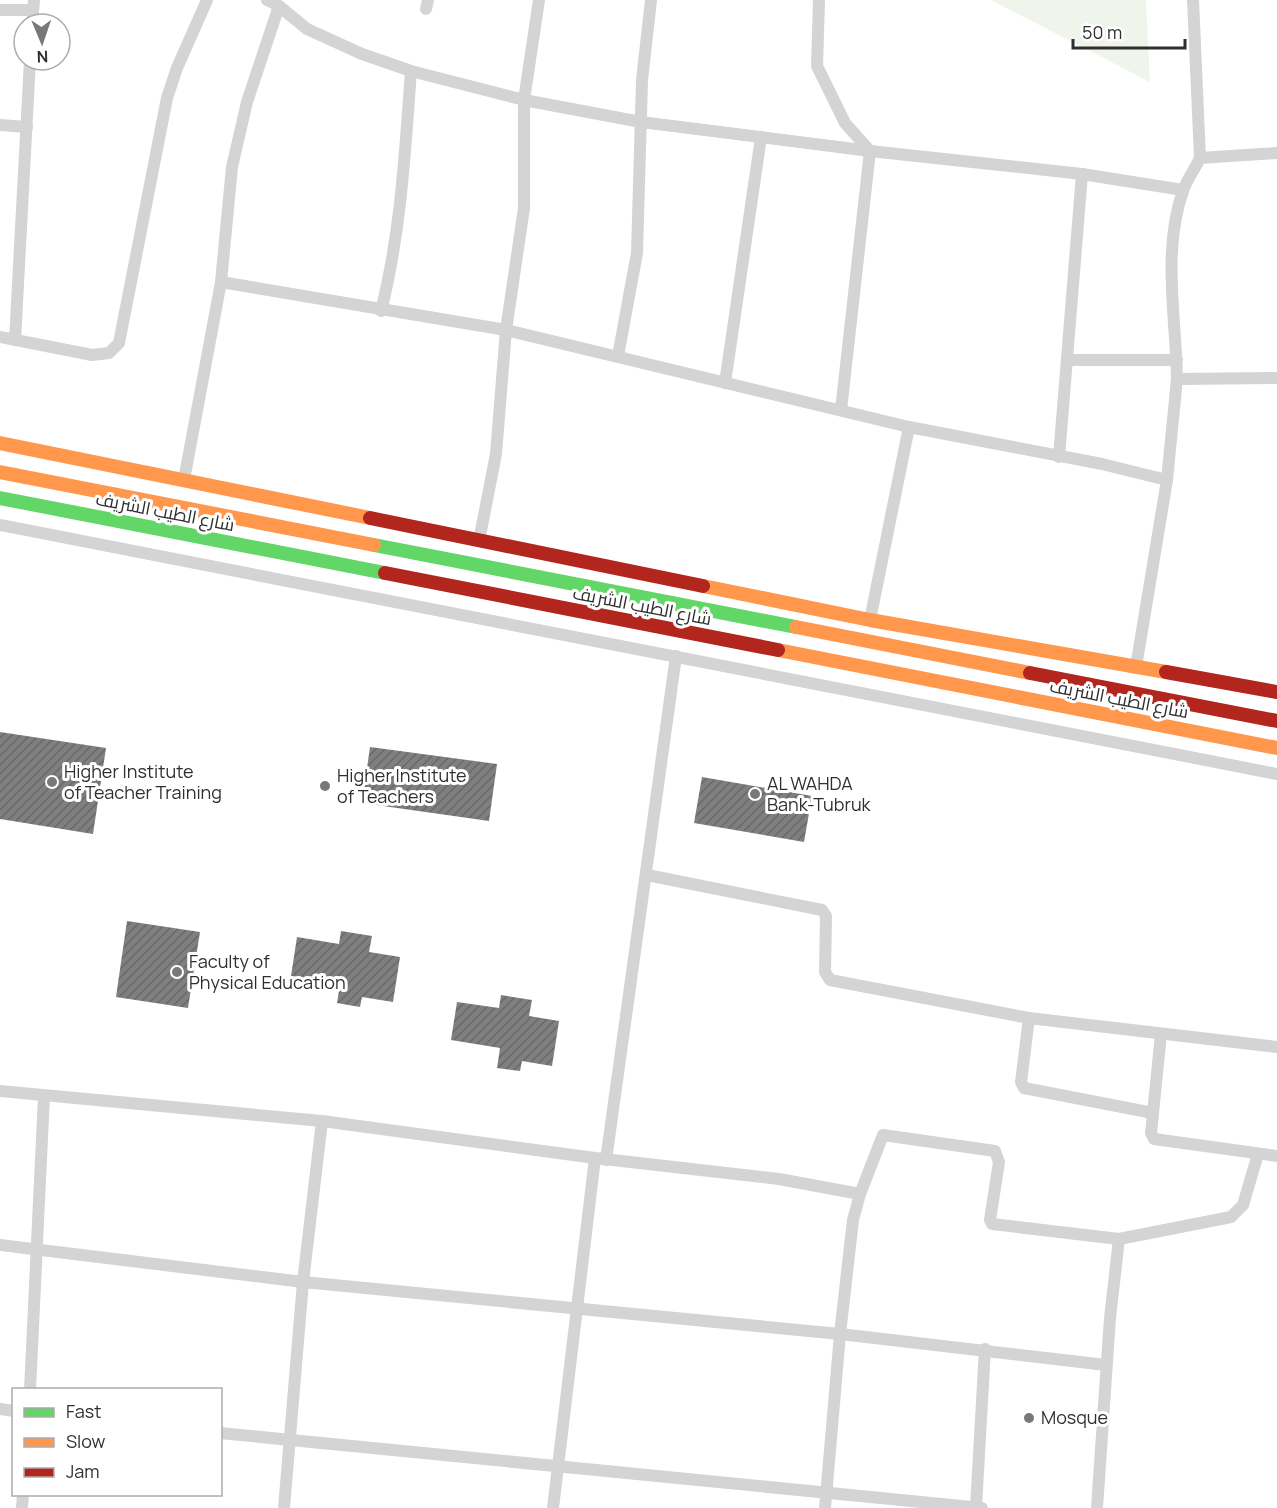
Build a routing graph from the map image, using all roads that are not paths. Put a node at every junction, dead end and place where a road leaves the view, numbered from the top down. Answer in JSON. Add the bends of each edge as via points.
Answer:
{"nodes":[{"id":1,"x":207,"y":0,"type":"edge"},
{"id":2,"x":267,"y":0,"type":"edge"},
{"id":3,"x":539,"y":0,"type":"edge"},
{"id":4,"x":651,"y":0,"type":"edge"},
{"id":5,"x":819,"y":0,"type":"edge"},
{"id":6,"x":1193,"y":0,"type":"edge"},
{"id":7,"x":33,"y":5,"type":"edge"},
{"id":8,"x":279,"y":6,"type":"junction"},
{"id":9,"x":0,"y":10,"type":"edge"},
{"id":10,"x":411,"y":71,"type":"junction"},
{"id":11,"x":29,"y":72,"type":"edge"},
{"id":12,"x":524,"y":100,"type":"junction"},
{"id":13,"x":641,"y":122,"type":"junction"},
{"id":14,"x":0,"y":125,"type":"edge"},
{"id":15,"x":27,"y":127,"type":"junction"},
{"id":16,"x":761,"y":136,"type":"junction"},
{"id":17,"x":870,"y":152,"type":"junction"},
{"id":18,"x":1277,"y":153,"type":"edge"},
{"id":19,"x":1200,"y":158,"type":"junction"},
{"id":20,"x":1082,"y":174,"type":"junction"},
{"id":21,"x":1183,"y":190,"type":"junction"},
{"id":22,"x":221,"y":282,"type":"junction"},
{"id":23,"x":381,"y":311,"type":"junction"},
{"id":24,"x":506,"y":330,"type":"junction"},
{"id":25,"x":0,"y":337,"type":"edge"},
{"id":26,"x":15,"y":340,"type":"junction"},
{"id":27,"x":618,"y":356,"type":"junction"},
{"id":28,"x":1067,"y":360,"type":"junction"},
{"id":29,"x":1177,"y":360,"type":"junction"},
{"id":30,"x":1277,"y":378,"type":"edge"},
{"id":31,"x":1177,"y":379,"type":"junction"},
{"id":32,"x":725,"y":383,"type":"junction"},
{"id":33,"x":841,"y":410,"type":"junction"},
{"id":34,"x":909,"y":427,"type":"junction"},
{"id":35,"x":0,"y":443,"type":"edge"},
{"id":36,"x":1059,"y":457,"type":"junction"},
{"id":37,"x":0,"y":472,"type":"edge"},
{"id":38,"x":184,"y":480,"type":"junction"},
{"id":39,"x":1167,"y":480,"type":"junction"},
{"id":40,"x":0,"y":498,"type":"edge"},
{"id":41,"x":0,"y":525,"type":"edge"},
{"id":42,"x":479,"y":541,"type":"junction"},
{"id":43,"x":870,"y":620,"type":"junction"},
{"id":44,"x":676,"y":656,"type":"junction"},
{"id":45,"x":1137,"y":667,"type":"junction"},
{"id":46,"x":1277,"y":692,"type":"edge"},
{"id":47,"x":1277,"y":721,"type":"edge"},
{"id":48,"x":1277,"y":748,"type":"edge"},
{"id":49,"x":1277,"y":774,"type":"edge"},
{"id":50,"x":647,"y":875,"type":"junction"},
{"id":51,"x":1029,"y":1018,"type":"junction"},
{"id":52,"x":1161,"y":1034,"type":"junction"},
{"id":53,"x":1277,"y":1047,"type":"edge"},
{"id":54,"x":0,"y":1091,"type":"edge"},
{"id":55,"x":44,"y":1096,"type":"junction"},
{"id":56,"x":1153,"y":1113,"type":"junction"},
{"id":57,"x":322,"y":1121,"type":"junction"},
{"id":58,"x":1258,"y":1154,"type":"junction"},
{"id":59,"x":1277,"y":1156,"type":"edge"},
{"id":60,"x":600,"y":1159,"type":"junction"},
{"id":61,"x":860,"y":1194,"type":"junction"},
{"id":62,"x":1119,"y":1239,"type":"junction"},
{"id":63,"x":0,"y":1245,"type":"edge"},
{"id":64,"x":38,"y":1249,"type":"junction"},
{"id":65,"x":303,"y":1282,"type":"junction"},
{"id":66,"x":578,"y":1308,"type":"junction"},
{"id":67,"x":840,"y":1334,"type":"junction"},
{"id":68,"x":984,"y":1349,"type":"junction"},
{"id":69,"x":1106,"y":1365,"type":"junction"},
{"id":70,"x":30,"y":1388,"type":"edge"},
{"id":71,"x":222,"y":1433,"type":"edge"},
{"id":72,"x":290,"y":1440,"type":"junction"},
{"id":73,"x":558,"y":1464,"type":"junction"},
{"id":74,"x":826,"y":1494,"type":"junction"},
{"id":75,"x":284,"y":1508,"type":"edge"},
{"id":76,"x":552,"y":1508,"type":"edge"},
{"id":77,"x":825,"y":1508,"type":"edge"},
{"id":78,"x":976,"y":1508,"type":"edge"},
{"id":79,"x":982,"y":1508,"type":"edge"},
{"id":80,"x":1096,"y":1508,"type":"edge"}],
"edges":[{"from":1,"to":26,"type":"street","via":[[167,98],[119,343],[99,356]]},
{"from":2,"to":8,"type":"street"},
{"from":3,"to":12,"type":"street"},
{"from":4,"to":13,"type":"street"},
{"from":5,"to":17,"type":"street","via":[[817,66],[845,123]]},
{"from":6,"to":19,"type":"street"},
{"from":7,"to":9,"type":"street"},
{"from":8,"to":10,"type":"street","via":[[307,29]]},
{"from":8,"to":22,"type":"street","via":[[247,102],[232,167]]},
{"from":10,"to":12,"type":"street"},
{"from":10,"to":23,"type":"street","via":[[399,219]]},
{"from":11,"to":15,"type":"street"},
{"from":12,"to":13,"type":"street"},
{"from":12,"to":24,"type":"street","via":[[524,208]]},
{"from":13,"to":16,"type":"street"},
{"from":13,"to":27,"type":"street","via":[[637,253]]},
{"from":14,"to":15,"type":"street"},
{"from":15,"to":26,"type":"street"},
{"from":16,"to":17,"type":"street"},
{"from":16,"to":32,"type":"street"},
{"from":17,"to":20,"type":"street"},
{"from":17,"to":33,"type":"street"},
{"from":18,"to":19,"type":"street"},
{"from":19,"to":21,"type":"street"},
{"from":20,"to":21,"type":"street"},
{"from":20,"to":28,"type":"street"},
{"from":21,"to":29,"type":"street","via":[[1172,247]]},
{"from":22,"to":23,"type":"street"},
{"from":22,"to":38,"type":"street"},
{"from":23,"to":24,"type":"street"},
{"from":24,"to":27,"type":"street"},
{"from":24,"to":42,"type":"street","via":[[496,454]]},
{"from":25,"to":26,"type":"street"},
{"from":27,"to":32,"type":"street"},
{"from":28,"to":29,"type":"street"},
{"from":28,"to":36,"type":"street"},
{"from":29,"to":31,"type":"street"},
{"from":30,"to":31,"type":"street"},
{"from":31,"to":39,"type":"street"},
{"from":32,"to":33,"type":"street"},
{"from":33,"to":34,"type":"street"},
{"from":34,"to":36,"type":"street"},
{"from":34,"to":43,"type":"street"},
{"from":35,"to":38,"type":"main road"},
{"from":36,"to":39,"type":"street"},
{"from":37,"to":47,"type":"main road","name":"شارع الطيب الشريف"},
{"from":38,"to":42,"type":"main road"},
{"from":39,"to":45,"type":"street"},
{"from":40,"to":48,"type":"main road","name":"شارع الطيب الشريف"},
{"from":41,"to":44,"type":"street"},
{"from":42,"to":43,"type":"main road"},
{"from":43,"to":45,"type":"main road"},
{"from":44,"to":49,"type":"street"},
{"from":44,"to":50,"type":"street"},
{"from":45,"to":46,"type":"main road"},
{"from":50,"to":51,"type":"street","via":[[822,910],[826,916],[825,972],[830,980]]},
{"from":50,"to":60,"type":"street"},
{"from":51,"to":52,"type":"street"},
{"from":51,"to":56,"type":"street","via":[[1021,1082],[1024,1088]]},
{"from":52,"to":53,"type":"street"},
{"from":52,"to":56,"type":"street"},
{"from":54,"to":55,"type":"street"},
{"from":55,"to":57,"type":"street"},
{"from":55,"to":64,"type":"street"},
{"from":56,"to":58,"type":"street","via":[[1151,1133],[1156,1140]]},
{"from":57,"to":60,"type":"street"},
{"from":57,"to":65,"type":"street"},
{"from":58,"to":59,"type":"street"},
{"from":58,"to":62,"type":"street","via":[[1238,1213]]},
{"from":60,"to":61,"type":"street","via":[[778,1179]]},
{"from":60,"to":66,"type":"street"},
{"from":61,"to":62,"type":"street","via":[[883,1135],[995,1151],[999,1162],[992,1224]]},
{"from":61,"to":67,"type":"street","via":[[853,1220]]},
{"from":62,"to":69,"type":"street"},
{"from":63,"to":64,"type":"street"},
{"from":64,"to":65,"type":"street"},
{"from":64,"to":70,"type":"street"},
{"from":65,"to":66,"type":"street"},
{"from":65,"to":72,"type":"street"},
{"from":66,"to":67,"type":"street"},
{"from":66,"to":73,"type":"street"},
{"from":67,"to":68,"type":"street"},
{"from":67,"to":74,"type":"street"},
{"from":68,"to":69,"type":"street"},
{"from":68,"to":78,"type":"street"},
{"from":69,"to":80,"type":"street"},
{"from":71,"to":72,"type":"street"},
{"from":72,"to":73,"type":"street"},
{"from":72,"to":75,"type":"street"},
{"from":73,"to":74,"type":"street"},
{"from":73,"to":76,"type":"street"},
{"from":74,"to":77,"type":"street"},
{"from":74,"to":78,"type":"street"},
{"from":78,"to":79,"type":"street"}]}
